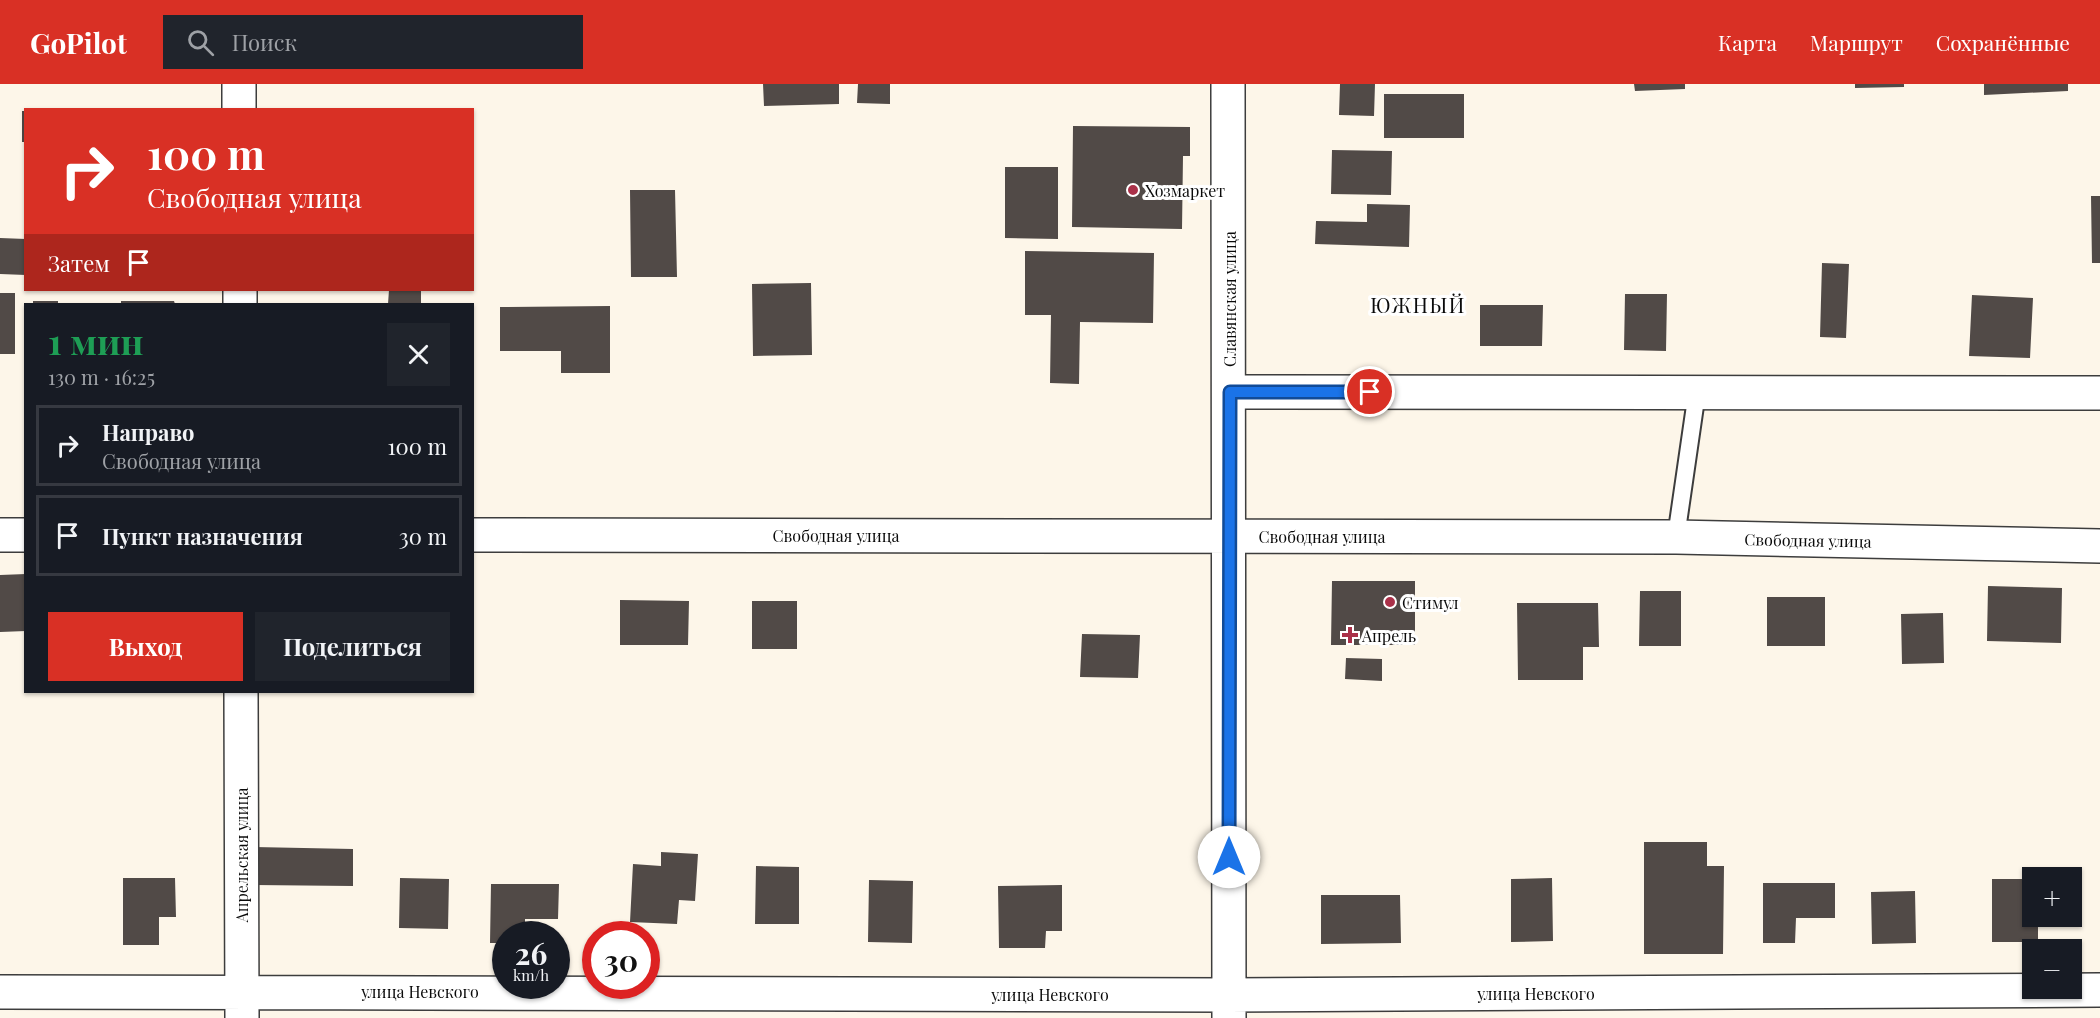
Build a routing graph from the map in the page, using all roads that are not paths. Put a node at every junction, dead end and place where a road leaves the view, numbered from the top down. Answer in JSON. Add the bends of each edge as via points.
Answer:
{"nodes":[{"id":1,"x":239,"y":84,"type":"edge"},
{"id":2,"x":1228,"y":84,"type":"edge"},
{"id":3,"x":239,"y":108,"type":"edge"},
{"id":4,"x":1230,"y":392,"type":"junction"},
{"id":5,"x":1696,"y":392,"type":"junction"},
{"id":6,"x":2100,"y":393,"type":"edge"},
{"id":7,"x":0,"y":535,"type":"edge"},
{"id":8,"x":24,"y":535,"type":"edge"},
{"id":9,"x":474,"y":535,"type":"edge"},
{"id":10,"x":1229,"y":536,"type":"junction"},
{"id":11,"x":1676,"y":537,"type":"junction"},
{"id":12,"x":2100,"y":546,"type":"edge"},
{"id":13,"x":241,"y":693,"type":"edge"},
{"id":14,"x":2100,"y":990,"type":"edge"},
{"id":15,"x":0,"y":992,"type":"edge"},
{"id":16,"x":242,"y":1004,"type":"edge"},
{"id":17,"x":1229,"y":1006,"type":"edge"}],
"edges":[{"from":1,"to":3,"type":"street"},
{"from":2,"to":4,"type":"street","name":"Славянская улица"},
{"from":4,"to":5,"type":"street"},
{"from":4,"to":10,"type":"street","name":"Славянская улица"},
{"from":5,"to":6,"type":"street"},
{"from":5,"to":11,"type":"lane"},
{"from":7,"to":8,"type":"street"},
{"from":9,"to":10,"type":"street","name":"Свободная улица"},
{"from":10,"to":11,"type":"street","name":"Свободная улица"},
{"from":10,"to":17,"type":"street","name":"Славянская улица"},
{"from":11,"to":12,"type":"street","name":"Свободная улица"},
{"from":13,"to":16,"type":"street","name":"Апрельская улица"},
{"from":14,"to":17,"type":"street","name":"улица Невского"},
{"from":15,"to":16,"type":"street","name":"улица Невского"},
{"from":16,"to":17,"type":"street","name":"улица Невского"}]}
